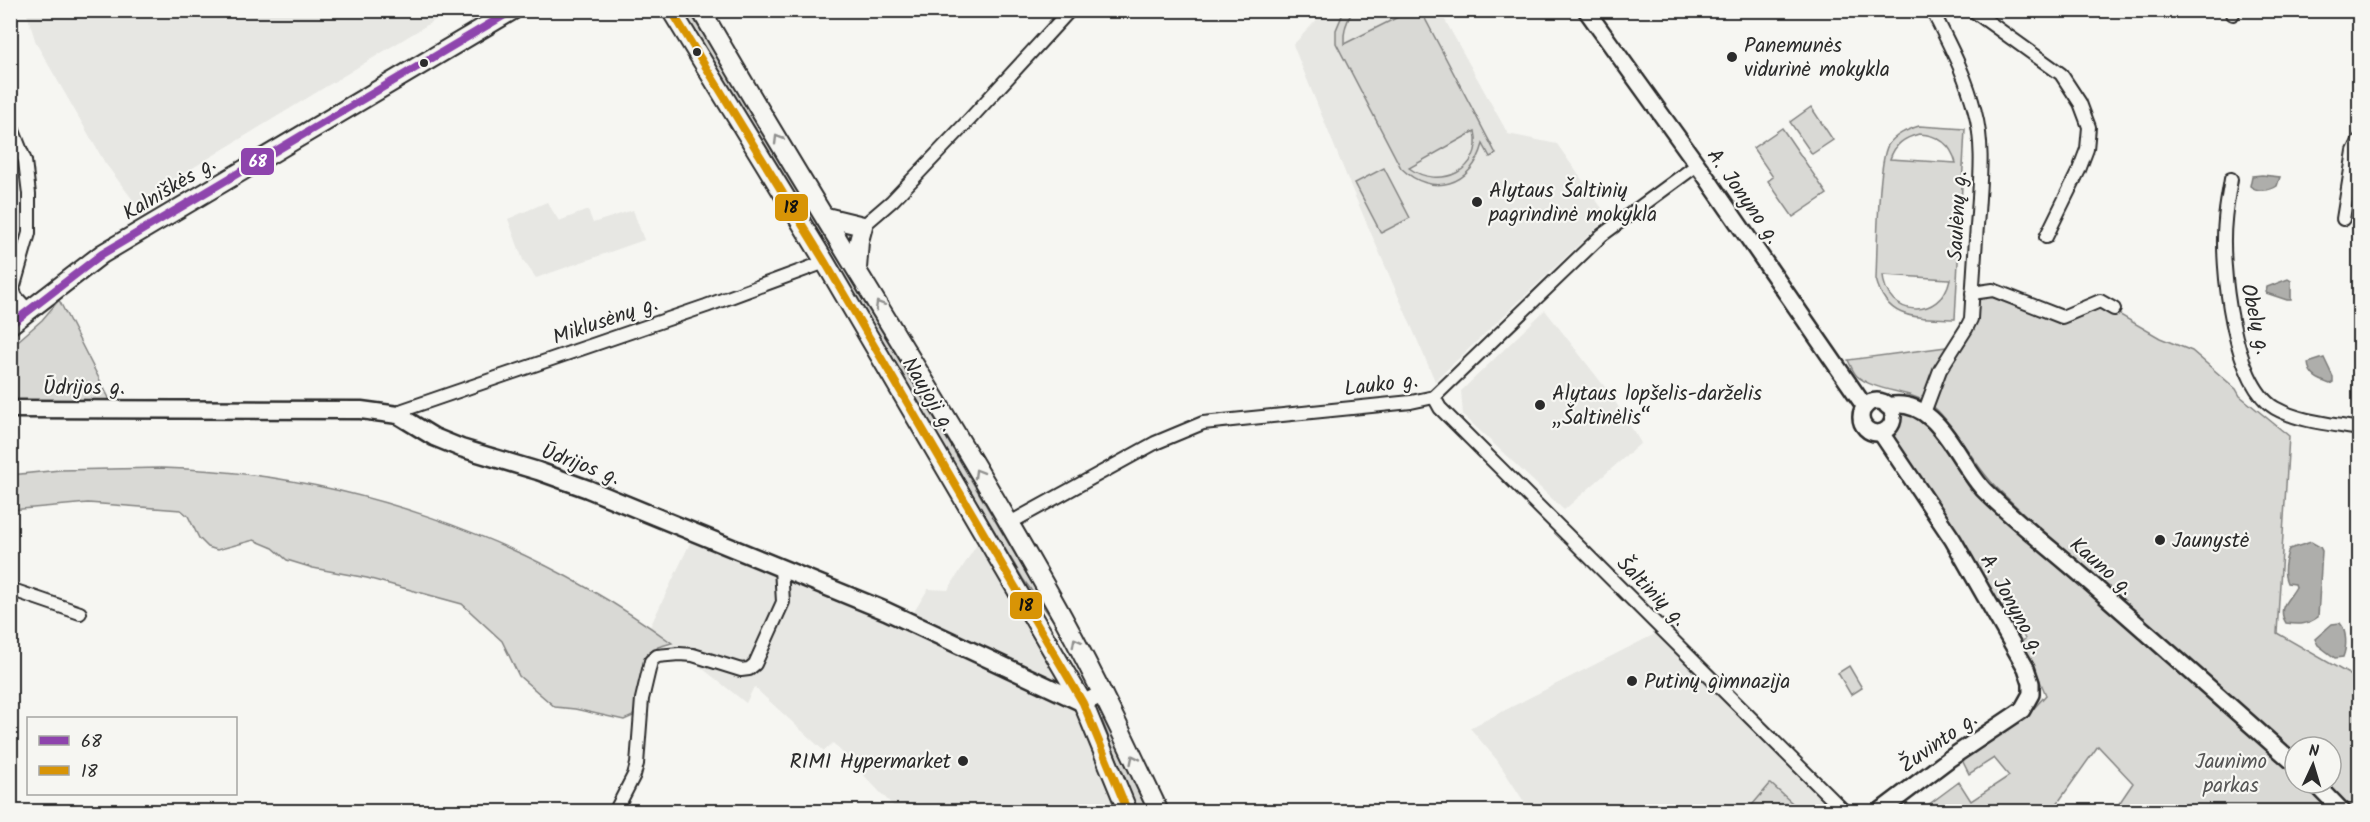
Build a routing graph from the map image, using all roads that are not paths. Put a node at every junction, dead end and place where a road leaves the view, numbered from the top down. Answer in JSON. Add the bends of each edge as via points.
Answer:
{"nodes":[{"id":1,"x":513,"y":10,"type":"edge"},
{"id":2,"x":671,"y":10,"type":"edge"},
{"id":3,"x":701,"y":10,"type":"edge"},
{"id":4,"x":1070,"y":10,"type":"edge"},
{"id":5,"x":1586,"y":10,"type":"edge"},
{"id":6,"x":1972,"y":10,"type":"edge"},
{"id":7,"x":1936,"y":13,"type":"edge"},
{"id":8,"x":10,"y":123,"type":"edge"},
{"id":9,"x":2360,"y":139,"type":"edge"},
{"id":10,"x":1697,"y":165,"type":"junction"},
{"id":11,"x":2231,"y":179,"type":"dead end"},
{"id":12,"x":826,"y":218,"type":"junction"},
{"id":13,"x":2343,"y":219,"type":"dead end"},
{"id":14,"x":863,"y":226,"type":"junction"},
{"id":15,"x":2046,"y":237,"type":"dead end"},
{"id":16,"x":825,"y":262,"type":"junction"},
{"id":17,"x":857,"y":269,"type":"junction"},
{"id":18,"x":1972,"y":293,"type":"junction"},
{"id":19,"x":2114,"y":309,"type":"dead end"},
{"id":20,"x":28,"y":310,"type":"junction"},
{"id":21,"x":10,"y":325,"type":"edge"},
{"id":22,"x":1434,"y":396,"type":"junction"},
{"id":23,"x":1887,"y":406,"type":"junction"},
{"id":24,"x":1865,"y":407,"type":"junction"},
{"id":25,"x":10,"y":409,"type":"edge"},
{"id":26,"x":1924,"y":413,"type":"junction"},
{"id":27,"x":398,"y":415,"type":"junction"},
{"id":28,"x":2360,"y":429,"type":"edge"},
{"id":29,"x":1881,"y":433,"type":"junction"},
{"id":30,"x":1008,"y":524,"type":"junction"},
{"id":31,"x":781,"y":568,"type":"junction"},
{"id":32,"x":10,"y":589,"type":"edge"},
{"id":33,"x":80,"y":613,"type":"dead end"},
{"id":34,"x":1103,"y":694,"type":"junction"},
{"id":35,"x":1083,"y":703,"type":"junction"},
{"id":36,"x":2022,"y":710,"type":"joint"},
{"id":37,"x":2283,"y":753,"type":"edge"},
{"id":38,"x":2327,"y":795,"type":"edge"},
{"id":39,"x":615,"y":812,"type":"edge"},
{"id":40,"x":1128,"y":812,"type":"edge"},
{"id":41,"x":1159,"y":812,"type":"edge"},
{"id":42,"x":1845,"y":812,"type":"edge"},
{"id":43,"x":1879,"y":812,"type":"edge"},
{"id":44,"x":2343,"y":812,"type":"edge"}],
"edges":[{"from":1,"to":20,"type":"main road","name":"Kalniškės g.","via":[[102,254]]},
{"from":2,"to":16,"type":"main road","name":"Naujoji g."},
{"from":12,"to":3,"type":"main road","name":"Naujoji g.","one_way":true},
{"from":4,"to":14,"type":"street","via":[[892,201]]},
{"from":5,"to":10,"type":"street","name":"A. Jonyno g."},
{"from":6,"to":15,"type":"street","via":[[2061,74],[2080,103],[2089,127],[2079,171]]},
{"from":7,"to":18,"type":"street","name":"Saulėnų g.","via":[[1965,78],[1980,138]]},
{"from":8,"to":20,"type":"street","via":[[25,161],[29,233],[13,289]]},
{"from":9,"to":13,"type":"street","via":[[2354,151]]},
{"from":10,"to":22,"type":"street","name":"Lauko g.","via":[[1602,235]]},
{"from":10,"to":24,"type":"street","name":"A. Jonyno g."},
{"from":11,"to":28,"type":"street","name":"Obelų g.","via":[[2224,222],[2229,302],[2239,350],[2256,388],[2274,408],[2299,418]]},
{"from":12,"to":14,"type":"main road"},
{"from":12,"to":17,"type":"main road","name":"Naujoji g."},
{"from":14,"to":17,"type":"main road"},
{"from":16,"to":27,"type":"street","name":"Miklusėnų g.","via":[[403,410]]},
{"from":16,"to":35,"type":"main road","name":"Naujoji g."},
{"from":30,"to":17,"type":"main road","name":"Naujoji g.","one_way":true},
{"from":18,"to":19,"type":"street","via":[[1993,290],[2062,317],[2100,301]]},
{"from":18,"to":26,"type":"street","name":"Saulėnų g.","via":[[1971,320],[1940,370]]},
{"from":20,"to":21,"type":"main road","name":"Kalniškės g."},
{"from":22,"to":30,"type":"street","name":"Lauko g.","via":[[1411,402],[1203,423],[1155,443]]},
{"from":22,"to":42,"type":"street","name":"Šaltinių g.","via":[[1440,408]]},
{"from":23,"to":24,"type":"street","via":[[1873,402]]},
{"from":23,"to":26,"type":"street","name":"Kauno g.","via":[[1909,406]]},
{"from":23,"to":29,"type":"street","via":[[1893,418]]},
{"from":24,"to":29,"type":"street","via":[[1862,425],[1870,432]]},
{"from":25,"to":27,"type":"main road","name":"Ūdrijos g.","via":[[361,410]]},
{"from":26,"to":37,"type":"street","name":"Kauno g.","via":[[1944,431],[1983,489]]},
{"from":27,"to":31,"type":"main road","name":"Ūdrijos g.","via":[[434,437],[588,489]]},
{"from":29,"to":36,"type":"street","name":"A. Jonyno g.","via":[[1953,540],[2026,668],[2031,694]]},
{"from":34,"to":30,"type":"main road","name":"Naujoji g.","one_way":true},
{"from":31,"to":35,"type":"main road","name":"Ūdrijos g.","via":[[886,611]]},
{"from":31,"to":39,"type":"street","via":[[780,612],[749,669],[693,655],[657,656],[651,661],[642,699],[637,764]]},
{"from":32,"to":33,"type":"street"},
{"from":34,"to":35,"type":"main road"},
{"from":41,"to":34,"type":"main road","name":"Naujoji g.","one_way":true},
{"from":35,"to":40,"type":"main road","name":"Naujoji g."},
{"from":36,"to":43,"type":"street","name":"Žuvinto g."},
{"from":38,"to":44,"type":"street"}]}
